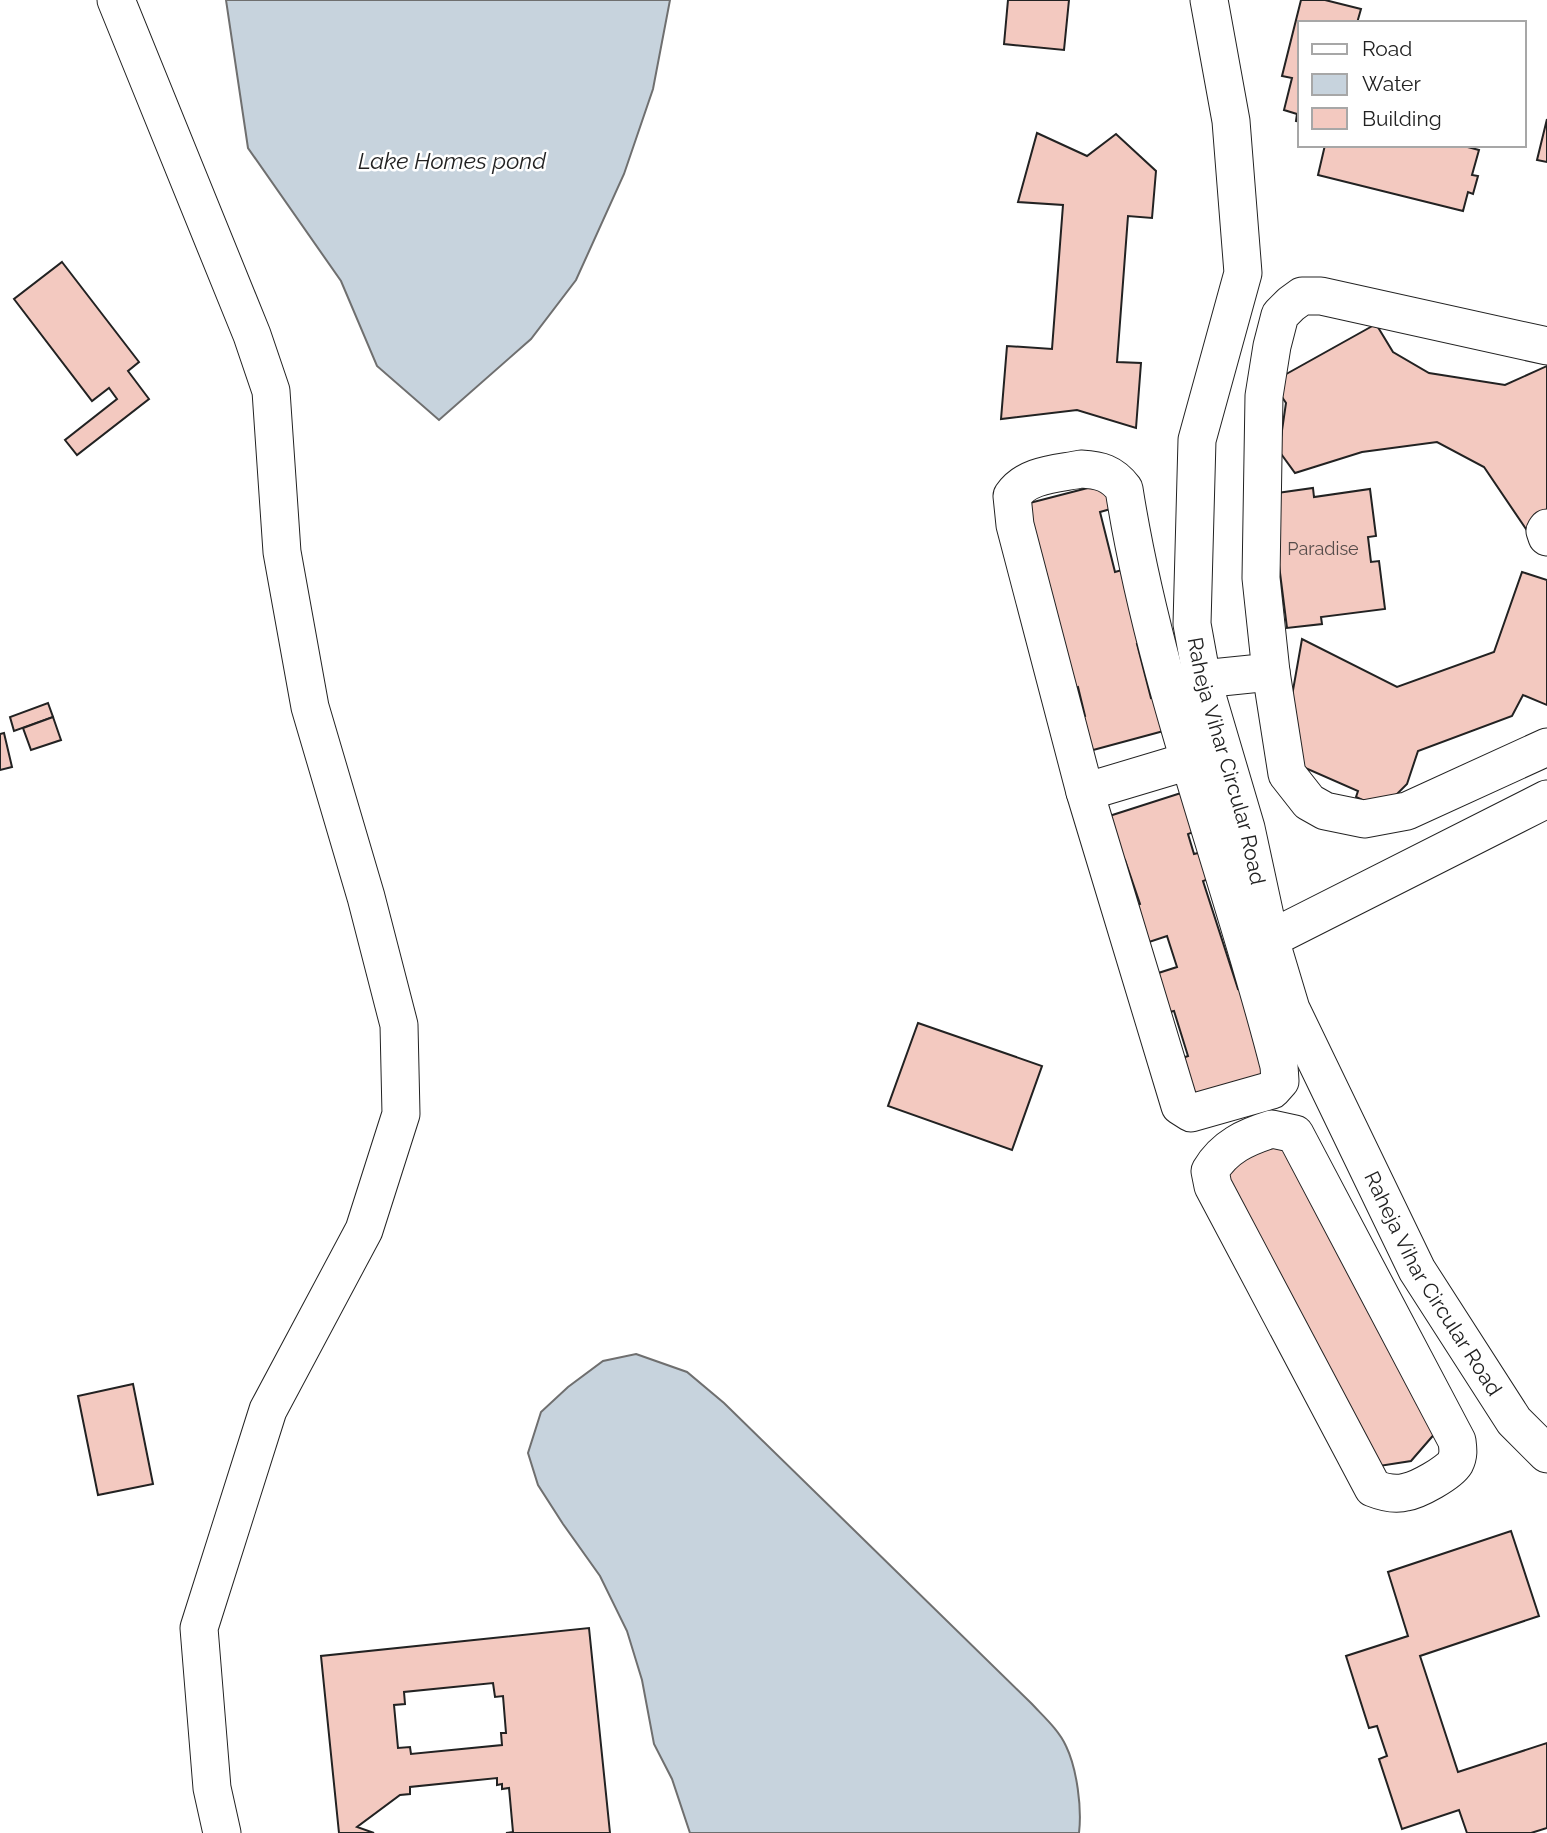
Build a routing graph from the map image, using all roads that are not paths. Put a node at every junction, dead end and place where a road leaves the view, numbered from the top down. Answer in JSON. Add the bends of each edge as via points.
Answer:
{"nodes":[{"id":1,"x":116,"y":0,"type":"edge"},
{"id":2,"x":1209,"y":0,"type":"edge"},
{"id":3,"x":1547,"y":346,"type":"edge"},
{"id":4,"x":1547,"y":528,"type":"edge"},
{"id":5,"x":1547,"y":537,"type":"edge"},
{"id":6,"x":1270,"y":672,"type":"junction"},
{"id":7,"x":1202,"y":679,"type":"junction"},
{"id":8,"x":1547,"y":747,"type":"edge"},
{"id":9,"x":1223,"y":751,"type":"junction"},
{"id":10,"x":1188,"y":761,"type":"junction"},
{"id":11,"x":1085,"y":792,"type":"junction"},
{"id":12,"x":1547,"y":799,"type":"edge"},
{"id":13,"x":1270,"y":939,"type":"junction"},
{"id":14,"x":1417,"y":1270,"type":"junction"},
{"id":15,"x":1378,"y":1287,"type":"junction"},
{"id":16,"x":1547,"y":1454,"type":"edge"},
{"id":17,"x":222,"y":1833,"type":"edge"}],
"edges":[{"from":1,"to":17,"type":"street","via":[[271,391],[282,552],[310,707],[399,1025],[401,1114],[364,1230],[268,1410],[199,1628],[212,1788]]},
{"from":2,"to":7,"type":"street","name":"Raheja Vihar Circular Road","via":[[1231,121],[1243,273],[1197,440],[1192,624]]},
{"from":3,"to":6,"type":"street","via":[[1321,296],[1302,296],[1280,315],[1264,396],[1261,578]]},
{"from":4,"to":5,"type":"street"},
{"from":6,"to":7,"type":"street"},
{"from":6,"to":8,"type":"street","via":[[1287,774],[1309,802],[1346,817],[1364,819],[1407,811]]},
{"from":7,"to":9,"type":"street","name":"Raheja Vihar Circular Road"},
{"from":9,"to":10,"type":"street"},
{"from":9,"to":13,"type":"street","name":"Raheja Vihar Circular Road","via":[[1246,828]]},
{"from":10,"to":11,"type":"street"},
{"from":10,"to":11,"type":"street","via":[[1124,489],[1115,478],[1094,469],[1027,481],[1012,496],[1015,525]]},
{"from":10,"to":11,"type":"street","via":[[1279,1066],[1280,1081],[1272,1090],[1191,1112],[1180,1106]]},
{"from":12,"to":13,"type":"street"},
{"from":13,"to":14,"type":"street","name":"Raheja Vihar Circular Road","via":[[1291,1009]]},
{"from":14,"to":15,"type":"street"},
{"from":14,"to":16,"type":"street","name":"Raheja Vihar Circular Road","via":[[1514,1420]]},
{"from":15,"to":15,"type":"street","via":[[1457,1441],[1459,1454],[1453,1466],[1407,1492],[1373,1488],[1213,1186],[1210,1171],[1218,1157],[1246,1137],[1272,1129],[1295,1134]]}]}
